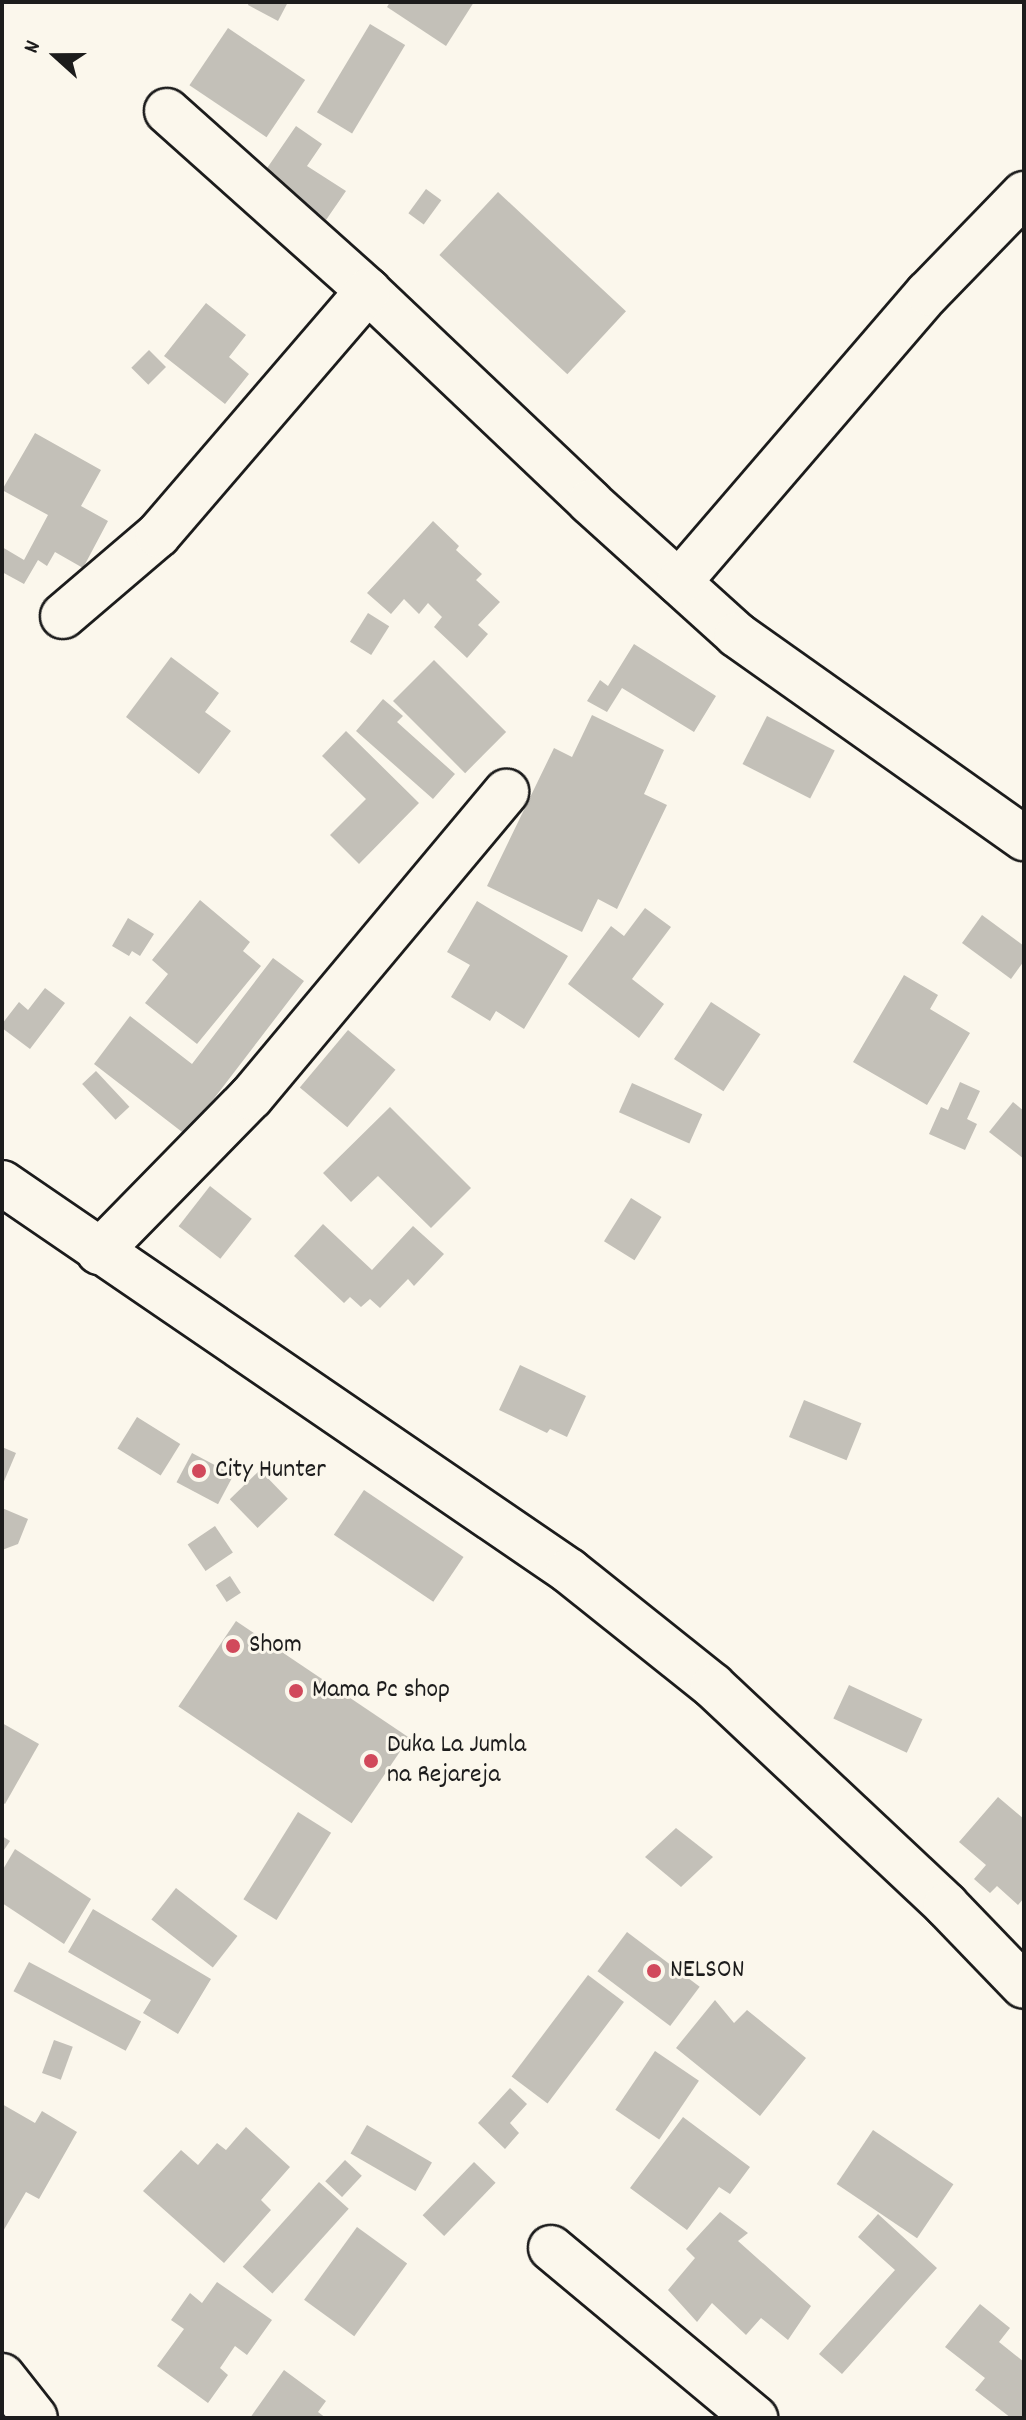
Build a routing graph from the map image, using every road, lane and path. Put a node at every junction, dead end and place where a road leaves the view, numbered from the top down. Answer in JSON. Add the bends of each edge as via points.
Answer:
{"nodes":[{"id":1,"x":167,"y":111,"type":"dead end"},
{"id":2,"x":1024,"y":194,"type":"edge"},
{"id":3,"x":368,"y":291,"type":"junction"},
{"id":4,"x":679,"y":582,"type":"junction"},
{"id":5,"x":63,"y":616,"type":"dead end"},
{"id":6,"x":506,"y":792,"type":"dead end"},
{"id":7,"x":1024,"y":838,"type":"edge"},
{"id":8,"x":2,"y":1183,"type":"edge"},
{"id":9,"x":99,"y":1252,"type":"junction"},
{"id":10,"x":1024,"y":1986,"type":"edge"},
{"id":11,"x":551,"y":2248,"type":"dead end"},
{"id":12,"x":2,"y":2376,"type":"edge"},
{"id":13,"x":35,"y":2418,"type":"edge"},
{"id":14,"x":755,"y":2418,"type":"edge"}],
"edges":[{"from":1,"to":3,"type":"street"},
{"from":2,"to":4,"type":"street","via":[[928,293]]},
{"from":3,"to":4,"type":"street"},
{"from":3,"to":5,"type":"street","via":[[158,535]]},
{"from":4,"to":7,"type":"street","via":[[737,635]]},
{"from":6,"to":9,"type":"street","via":[[251,1097]]},
{"from":8,"to":9,"type":"street"},
{"from":9,"to":10,"type":"street","via":[[569,1571],[713,1686],[946,1905]]},
{"from":11,"to":14,"type":"street"},
{"from":12,"to":13,"type":"street"}]}
